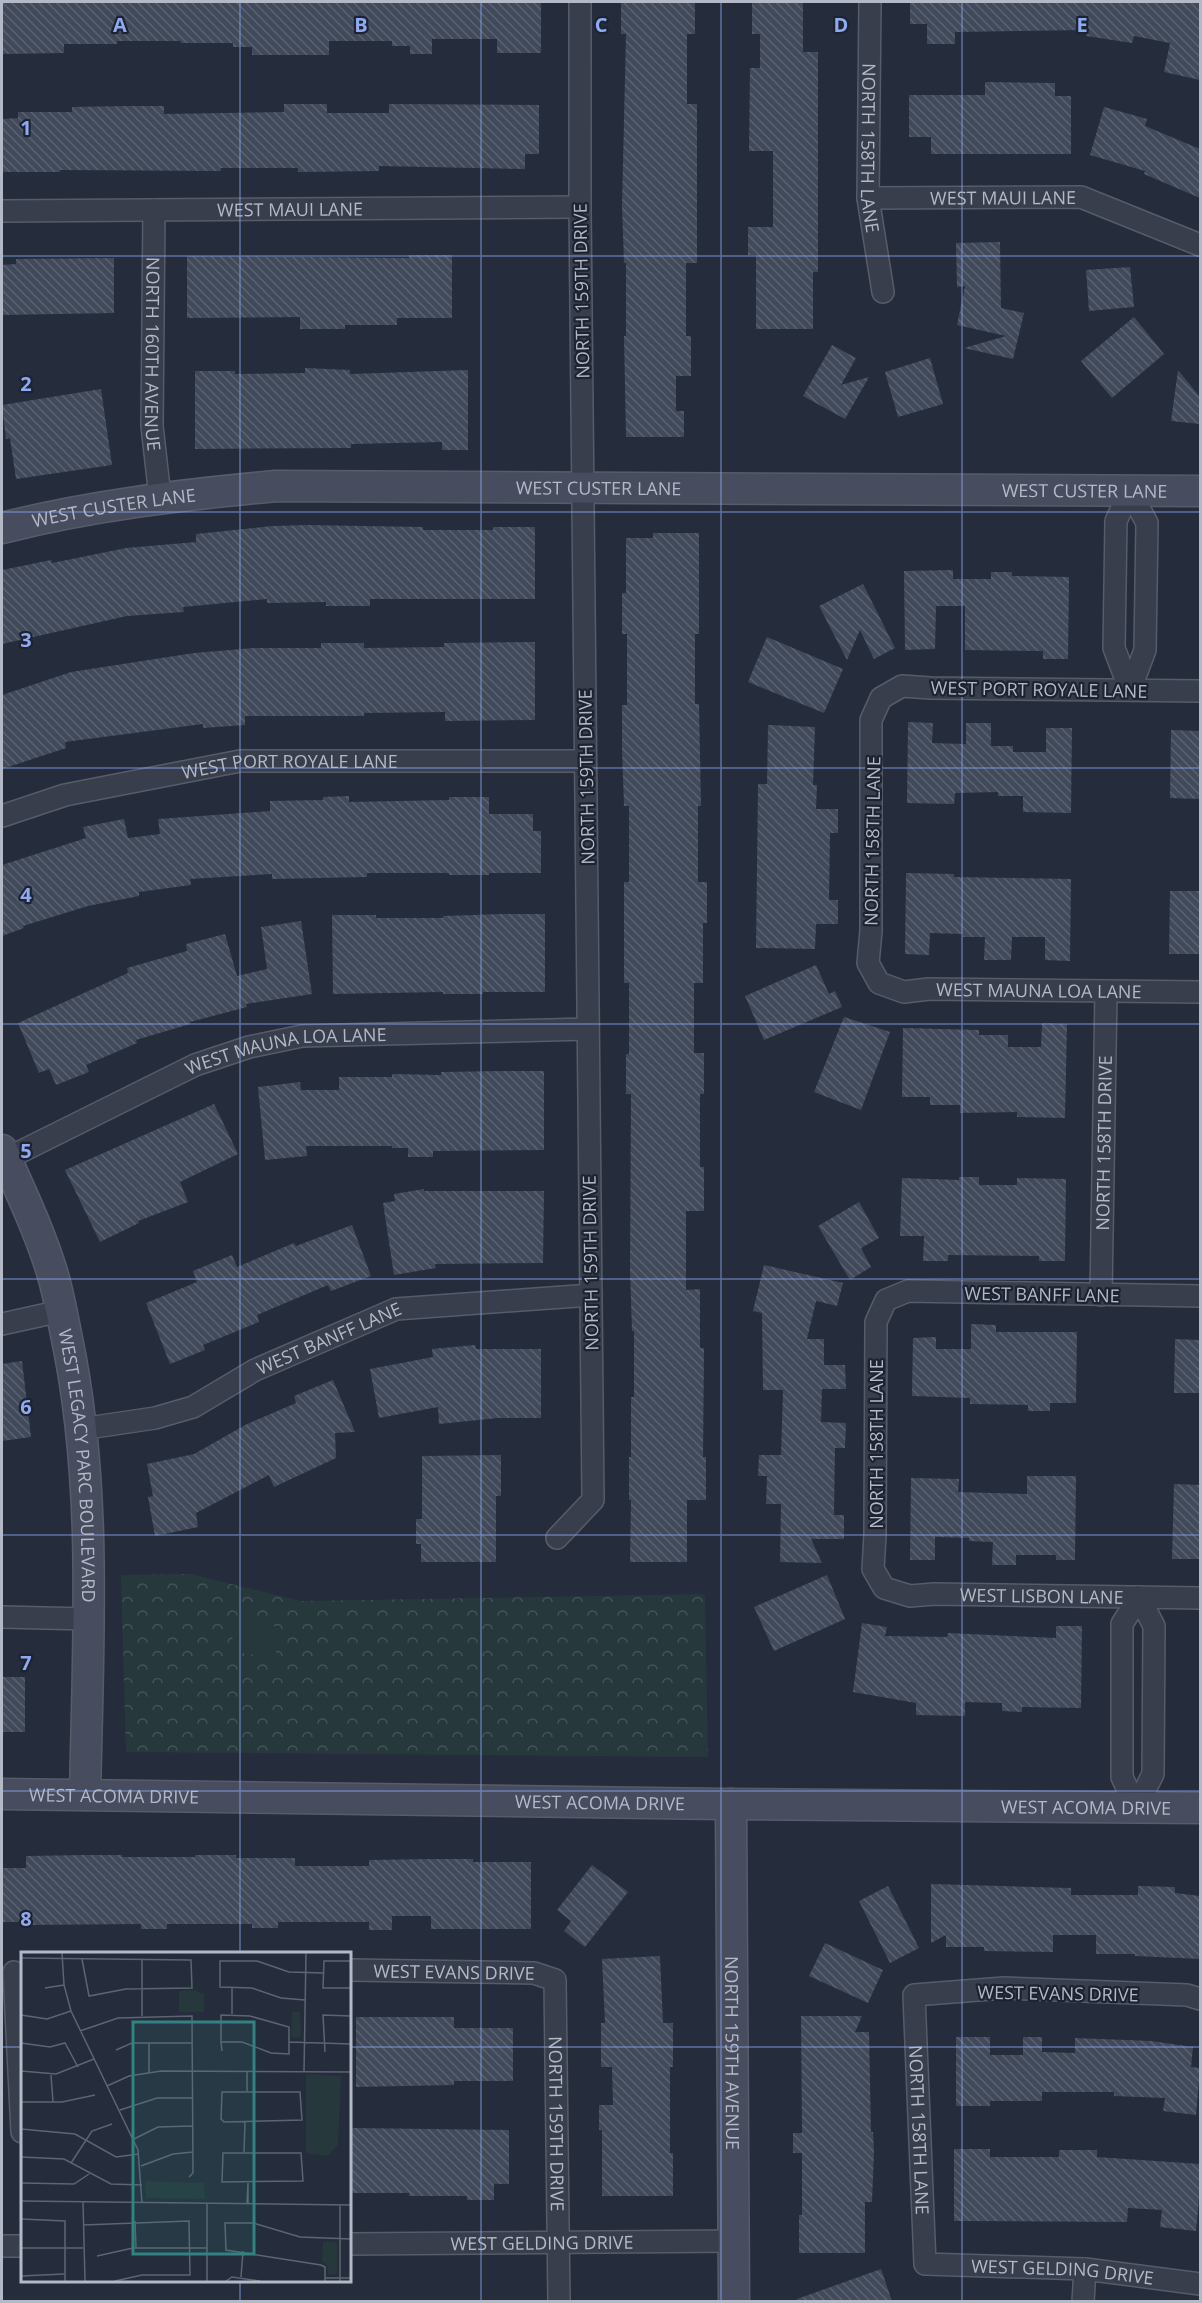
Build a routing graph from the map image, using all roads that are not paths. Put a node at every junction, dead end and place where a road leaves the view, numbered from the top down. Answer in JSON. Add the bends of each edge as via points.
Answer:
{"nodes":[{"id":1,"x":580,"y":2,"type":"edge"},
{"id":2,"x":870,"y":2,"type":"edge"},
{"id":3,"x":868,"y":198,"type":"junction"},
{"id":4,"x":580,"y":207,"type":"junction"},
{"id":5,"x":154,"y":210,"type":"junction"},
{"id":6,"x":2,"y":211,"type":"edge"},
{"id":7,"x":1200,"y":244,"type":"edge"},
{"id":8,"x":883,"y":292,"type":"dead end"},
{"id":9,"x":583,"y":487,"type":"junction"},
{"id":10,"x":1130,"y":491,"type":"junction"},
{"id":11,"x":1200,"y":491,"type":"edge"},
{"id":12,"x":160,"y":497,"type":"junction"},
{"id":13,"x":2,"y":528,"type":"edge"},
{"id":14,"x":1115,"y":605,"type":"junction"},
{"id":15,"x":1146,"y":606,"type":"junction"},
{"id":16,"x":1130,"y":690,"type":"junction"},
{"id":17,"x":1200,"y":691,"type":"edge"},
{"id":18,"x":881,"y":698,"type":"joint"},
{"id":19,"x":585,"y":761,"type":"junction"},
{"id":20,"x":2,"y":816,"type":"edge"},
{"id":21,"x":879,"y":983,"type":"joint"},
{"id":22,"x":1106,"y":991,"type":"junction"},
{"id":23,"x":1200,"y":992,"type":"edge"},
{"id":24,"x":588,"y":1029,"type":"junction"},
{"id":25,"x":4,"y":1155,"type":"edge"},
{"id":26,"x":591,"y":1294,"type":"junction"},
{"id":27,"x":1101,"y":1295,"type":"junction"},
{"id":28,"x":1200,"y":1296,"type":"edge"},
{"id":29,"x":886,"y":1300,"type":"joint"},
{"id":30,"x":61,"y":1311,"type":"junction"},
{"id":31,"x":2,"y":1324,"type":"edge"},
{"id":32,"x":81,"y":1429,"type":"junction"},
{"id":33,"x":557,"y":1538,"type":"dead end"},
{"id":34,"x":884,"y":1588,"type":"joint"},
{"id":35,"x":1139,"y":1597,"type":"junction"},
{"id":36,"x":1200,"y":1598,"type":"edge"},
{"id":37,"x":2,"y":1617,"type":"edge"},
{"id":38,"x":88,"y":1619,"type":"junction"},
{"id":39,"x":1122,"y":1681,"type":"junction"},
{"id":40,"x":1154,"y":1682,"type":"junction"},
{"id":41,"x":2,"y":1794,"type":"edge"},
{"id":42,"x":85,"y":1795,"type":"junction"},
{"id":43,"x":731,"y":1804,"type":"junction"},
{"id":44,"x":1136,"y":1808,"type":"junction"},
{"id":45,"x":1200,"y":1808,"type":"edge"},
{"id":46,"x":351,"y":1970,"type":"edge"},
{"id":47,"x":13,"y":1972,"type":"edge"},
{"id":48,"x":555,"y":1980,"type":"joint"},
{"id":49,"x":914,"y":1995,"type":"joint"},
{"id":50,"x":1200,"y":1999,"type":"edge"},
{"id":51,"x":21,"y":2114,"type":"edge"},
{"id":52,"x":734,"y":2241,"type":"junction"},
{"id":53,"x":557,"y":2242,"type":"junction"},
{"id":54,"x":351,"y":2244,"type":"edge"},
{"id":55,"x":2,"y":2246,"type":"edge"},
{"id":56,"x":21,"y":2246,"type":"edge"},
{"id":57,"x":925,"y":2264,"type":"joint"},
{"id":58,"x":1085,"y":2269,"type":"junction"},
{"id":59,"x":1200,"y":2284,"type":"edge"},
{"id":60,"x":559,"y":2301,"type":"edge"},
{"id":61,"x":734,"y":2301,"type":"edge"},
{"id":62,"x":1083,"y":2301,"type":"edge"}],
"edges":[{"from":1,"to":4,"type":"street","name":"NORTH 159TH DRIVE"},
{"from":2,"to":3,"type":"street","name":"NORTH 158TH LANE"},
{"from":3,"to":7,"type":"street","name":"WEST MAUI LANE","via":[[1081,197]]},
{"from":3,"to":8,"type":"street","name":"NORTH 158TH LANE"},
{"from":4,"to":5,"type":"street","name":"WEST MAUI LANE"},
{"from":4,"to":9,"type":"street","name":"NORTH 159TH DRIVE"},
{"from":5,"to":6,"type":"street","name":"WEST MAUI LANE"},
{"from":5,"to":12,"type":"street","name":"NORTH 160TH AVENUE","via":[[152,426]]},
{"from":9,"to":10,"type":"street","name":"WEST CUSTER LANE"},
{"from":9,"to":12,"type":"street","name":"WEST CUSTER LANE","via":[[276,486]]},
{"from":9,"to":19,"type":"street","name":"NORTH 159TH DRIVE"},
{"from":10,"to":11,"type":"street","name":"WEST CUSTER LANE"},
{"from":10,"to":14,"type":"street","via":[[1116,521]]},
{"from":10,"to":15,"type":"street","via":[[1147,523]]},
{"from":12,"to":13,"type":"street","name":"WEST CUSTER LANE","via":[[59,513]]},
{"from":14,"to":15,"type":"street"},
{"from":14,"to":16,"type":"street","via":[[1114,648]]},
{"from":15,"to":16,"type":"street","via":[[1145,650]]},
{"from":16,"to":17,"type":"street","name":"WEST PORT ROYALE LANE"},
{"from":16,"to":18,"type":"street","name":"WEST PORT ROYALE LANE","via":[[902,686]]},
{"from":18,"to":21,"type":"street","name":"NORTH 158TH LANE","via":[[872,720],[868,963]]},
{"from":19,"to":20,"type":"street","name":"WEST PORT ROYALE LANE","via":[[240,761],[65,795]]},
{"from":19,"to":24,"type":"street","name":"NORTH 159TH DRIVE"},
{"from":21,"to":22,"type":"street","name":"WEST MAUNA LOA LANE","via":[[904,992],[929,988]]},
{"from":22,"to":23,"type":"street","name":"WEST MAUNA LOA LANE"},
{"from":22,"to":27,"type":"street","name":"NORTH 158TH DRIVE"},
{"from":24,"to":25,"type":"street","name":"WEST MAUNA LOA LANE","via":[[302,1036],[249,1047],[195,1065]]},
{"from":24,"to":26,"type":"street","name":"NORTH 159TH DRIVE"},
{"from":25,"to":30,"type":"street","name":"WEST LEGACY PARC BOULEVARD","via":[[52,1272]]},
{"from":26,"to":32,"type":"street","name":"WEST BANFF LANE","via":[[396,1309],[255,1370],[193,1407],[155,1418]]},
{"from":26,"to":33,"type":"street","name":"NORTH 159TH DRIVE","via":[[593,1500]]},
{"from":27,"to":28,"type":"street","name":"WEST BANFF LANE"},
{"from":27,"to":29,"type":"street","name":"WEST BANFF LANE","via":[[908,1291]]},
{"from":29,"to":34,"type":"street","name":"NORTH 158TH LANE","via":[[876,1322],[873,1569]]},
{"from":30,"to":31,"type":"street"},
{"from":30,"to":32,"type":"street","name":"WEST LEGACY PARC BOULEVARD","via":[[77,1385]]},
{"from":32,"to":38,"type":"street","name":"WEST LEGACY PARC BOULEVARD","via":[[87,1497]]},
{"from":34,"to":35,"type":"street","name":"WEST LISBON LANE","via":[[910,1596]]},
{"from":35,"to":36,"type":"street","name":"WEST LISBON LANE"},
{"from":35,"to":39,"type":"street","via":[[1122,1624]]},
{"from":35,"to":40,"type":"street","via":[[1154,1626]]},
{"from":37,"to":38,"type":"street"},
{"from":38,"to":42,"type":"street","name":"WEST LEGACY PARC BOULEVARD"},
{"from":39,"to":40,"type":"street"},
{"from":39,"to":44,"type":"street","via":[[1122,1776]]},
{"from":40,"to":44,"type":"street","via":[[1153,1774]]},
{"from":41,"to":42,"type":"street","name":"WEST ACOMA DRIVE"},
{"from":42,"to":43,"type":"street","name":"WEST ACOMA DRIVE"},
{"from":43,"to":44,"type":"street","name":"WEST ACOMA DRIVE"},
{"from":43,"to":52,"type":"street","name":"NORTH 159TH AVENUE"},
{"from":44,"to":45,"type":"street","name":"WEST ACOMA DRIVE"},
{"from":46,"to":48,"type":"street","name":"WEST EVANS DRIVE","via":[[534,1973]]},
{"from":47,"to":51,"type":"street"},
{"from":48,"to":53,"type":"street","name":"NORTH 159TH DRIVE"},
{"from":49,"to":50,"type":"street","name":"WEST EVANS DRIVE","via":[[1004,1988],[1187,1995]]},
{"from":49,"to":57,"type":"street","name":"NORTH 158TH LANE"},
{"from":52,"to":53,"type":"street","name":"WEST GELDING DRIVE"},
{"from":52,"to":61,"type":"street","name":"NORTH 159TH AVENUE"},
{"from":53,"to":54,"type":"street","name":"WEST GELDING DRIVE"},
{"from":53,"to":60,"type":"street","name":"NORTH 159TH DRIVE"},
{"from":55,"to":56,"type":"street"},
{"from":57,"to":58,"type":"street","name":"WEST GELDING DRIVE"},
{"from":58,"to":59,"type":"street","name":"WEST GELDING DRIVE"},
{"from":58,"to":62,"type":"street"}]}
